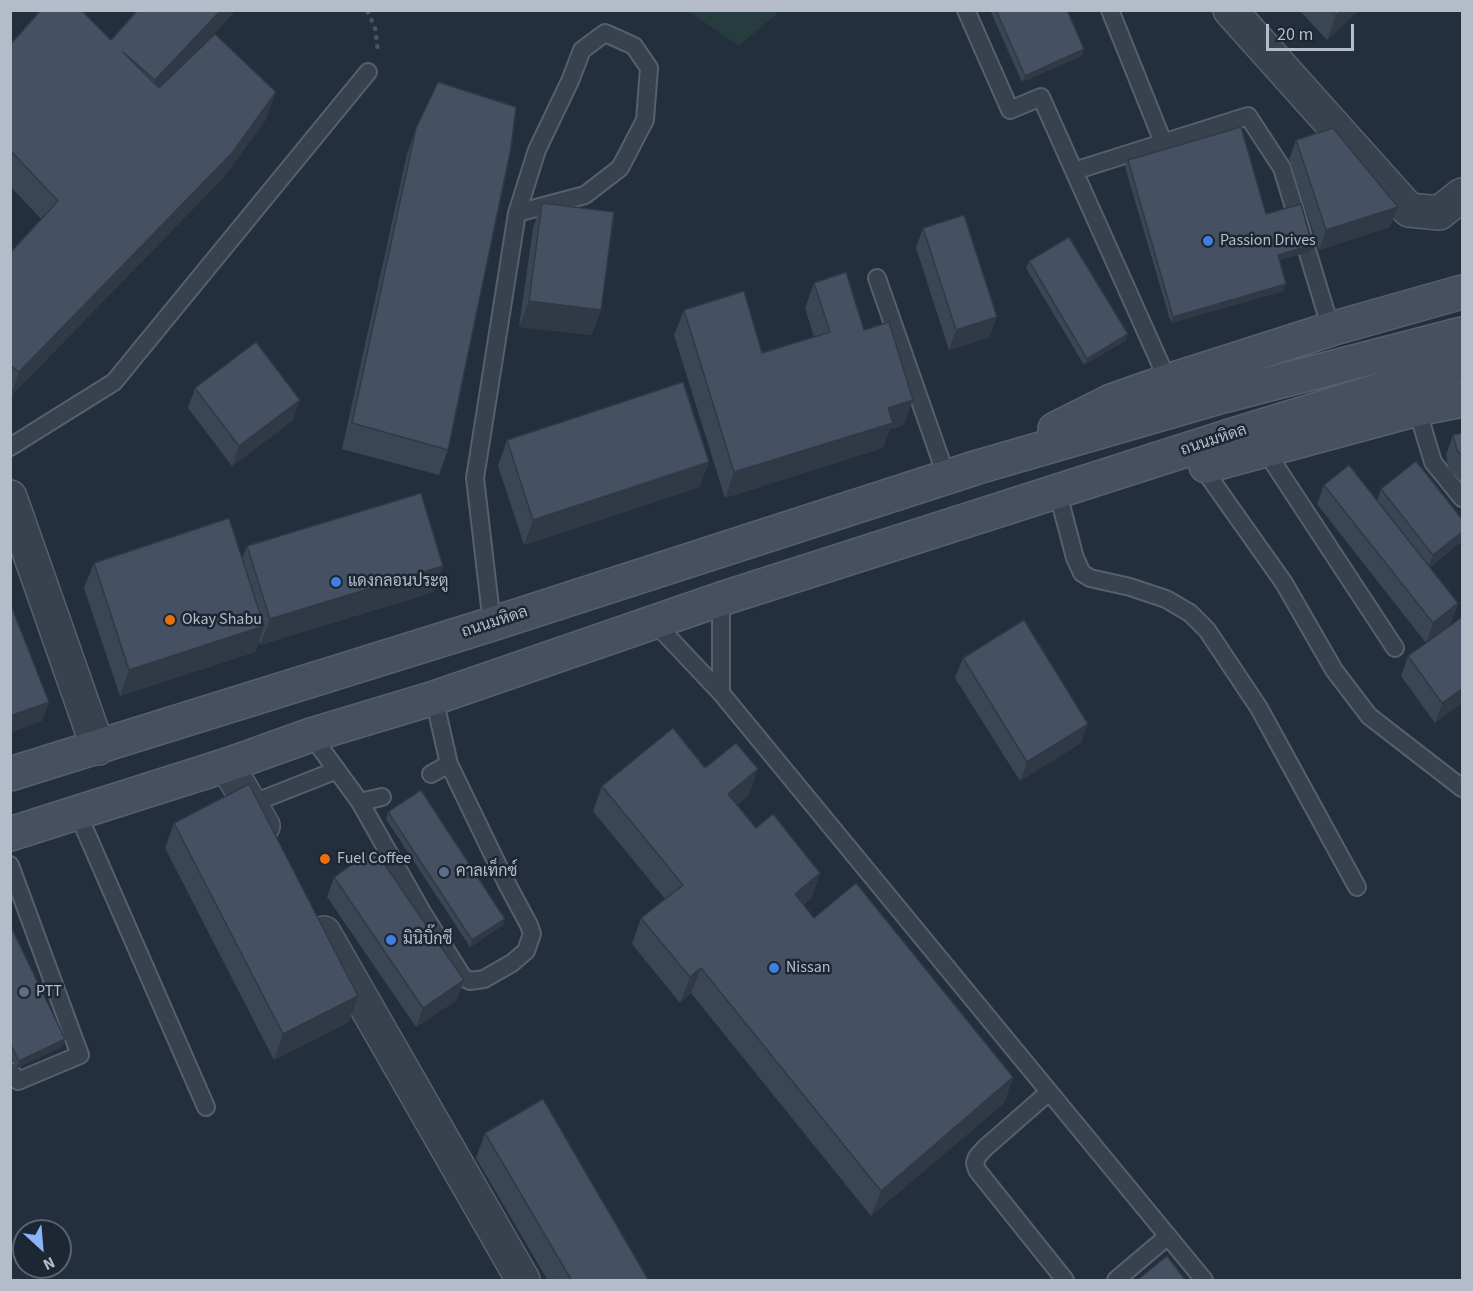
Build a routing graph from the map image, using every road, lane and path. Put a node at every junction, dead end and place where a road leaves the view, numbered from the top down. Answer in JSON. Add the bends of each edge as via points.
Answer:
{"nodes":[{"id":1,"x":367,"y":10,"type":"edge"},
{"id":2,"x":966,"y":10,"type":"edge"},
{"id":3,"x":1110,"y":10,"type":"edge"},
{"id":4,"x":1230,"y":10,"type":"edge"},
{"id":5,"x":368,"y":72,"type":"joint"},
{"id":6,"x":1163,"y":142,"type":"junction"},
{"id":7,"x":1074,"y":171,"type":"junction"},
{"id":8,"x":1462,"y":195,"type":"edge"},
{"id":9,"x":517,"y":213,"type":"junction"},
{"id":10,"x":877,"y":278,"type":"dead end"},
{"id":11,"x":1462,"y":292,"type":"edge"},
{"id":12,"x":1331,"y":328,"type":"junction"},
{"id":13,"x":1462,"y":334,"type":"edge"},
{"id":14,"x":1462,"y":365,"type":"edge"},
{"id":15,"x":1168,"y":381,"type":"junction"},
{"id":16,"x":1462,"y":399,"type":"edge"},
{"id":17,"x":1417,"y":409,"type":"junction"},
{"id":18,"x":10,"y":447,"type":"edge"},
{"id":19,"x":1265,"y":450,"type":"junction"},
{"id":20,"x":1202,"y":467,"type":"junction"},
{"id":21,"x":978,"y":468,"type":"junction"},
{"id":22,"x":947,"y":478,"type":"junction"},
{"id":23,"x":10,"y":497,"type":"edge"},
{"id":24,"x":1462,"y":498,"type":"edge"},
{"id":25,"x":1060,"y":501,"type":"junction"},
{"id":26,"x":967,"y":521,"type":"junction"},
{"id":27,"x":721,"y":599,"type":"junction"},
{"id":28,"x":654,"y":622,"type":"junction"},
{"id":29,"x":492,"y":624,"type":"junction"},
{"id":30,"x":1395,"y":648,"type":"dead end"},
{"id":31,"x":721,"y":693,"type":"junction"},
{"id":32,"x":434,"y":698,"type":"junction"},
{"id":33,"x":311,"y":735,"type":"junction"},
{"id":34,"x":98,"y":748,"type":"junction"},
{"id":35,"x":449,"y":764,"type":"junction"},
{"id":36,"x":227,"y":765,"type":"junction"},
{"id":37,"x":337,"y":770,"type":"junction"},
{"id":38,"x":10,"y":774,"type":"edge"},
{"id":39,"x":430,"y":774,"type":"dead end"},
{"id":40,"x":1462,"y":788,"type":"edge"},
{"id":41,"x":382,"y":797,"type":"dead end"},
{"id":42,"x":360,"y":802,"type":"junction"},
{"id":43,"x":251,"y":804,"type":"junction"},
{"id":44,"x":78,"y":814,"type":"junction"},
{"id":45,"x":10,"y":834,"type":"edge"},
{"id":46,"x":280,"y":855,"type":"edge"},
{"id":47,"x":10,"y":866,"type":"edge"},
{"id":48,"x":1357,"y":887,"type":"dead end"},
{"id":49,"x":309,"y":906,"type":"edge"},
{"id":50,"x":10,"y":1071,"type":"edge"},
{"id":51,"x":1049,"y":1092,"type":"junction"},
{"id":52,"x":206,"y":1107,"type":"dead end"},
{"id":53,"x":1168,"y":1236,"type":"junction"},
{"id":54,"x":523,"y":1281,"type":"edge"},
{"id":55,"x":1065,"y":1281,"type":"edge"},
{"id":56,"x":1116,"y":1281,"type":"edge"},
{"id":57,"x":1204,"y":1281,"type":"edge"}],
"edges":[{"from":1,"to":5,"type":"path","via":[[379,52]]},
{"from":2,"to":7,"type":"lane","via":[[1010,110],[1041,97]]},
{"from":3,"to":6,"type":"lane"},
{"from":4,"to":8,"type":"street","via":[[1409,210],[1439,213]]},
{"from":5,"to":18,"type":"lane","via":[[114,382]]},
{"from":6,"to":7,"type":"lane"},
{"from":6,"to":12,"type":"lane","via":[[1248,116],[1282,168]]},
{"from":7,"to":15,"type":"lane"},
{"from":9,"to":9,"type":"lane","via":[[537,150],[582,50],[605,33],[634,46],[649,68],[645,120],[620,168],[585,195]]},
{"from":9,"to":29,"type":"lane","via":[[475,478]]},
{"from":10,"to":22,"type":"lane"},
{"from":11,"to":12,"type":"main road","name":"ถนนมหิดล"},
{"from":12,"to":15,"type":"main road","name":"ถนนมหิดล"},
{"from":13,"to":21,"type":"main road","name":"ถนนมหิดล","via":[[1223,396]]},
{"from":14,"to":26,"type":"main road","name":"ถนนมหิดล"},
{"from":15,"to":21,"type":"main road","name":"ถนนมหิดล","via":[[1111,402]]},
{"from":16,"to":17,"type":"main road","name":"ถนนมหิดล"},
{"from":17,"to":19,"type":"main road","name":"ถนนมหิดล"},
{"from":17,"to":24,"type":"lane","via":[[1433,462]]},
{"from":19,"to":20,"type":"main road","name":"ถนนมหิดล"},
{"from":19,"to":30,"type":"lane"},
{"from":20,"to":25,"type":"main road","name":"ถนนมหิดล"},
{"from":20,"to":40,"type":"lane","via":[[1284,583],[1334,670],[1369,716]]},
{"from":21,"to":22,"type":"main road","name":"ถนนมหิดล"},
{"from":22,"to":29,"type":"main road","name":"ถนนมหิดล"},
{"from":23,"to":34,"type":"street"},
{"from":25,"to":26,"type":"main road","name":"ถนนมหิดล"},
{"from":25,"to":48,"type":"lane","via":[[1082,573],[1166,599],[1208,630],[1259,708]]},
{"from":26,"to":27,"type":"main road","name":"ถนนมหิดล"},
{"from":27,"to":28,"type":"main road","name":"ถนนมหิดล"},
{"from":27,"to":31,"type":"lane"},
{"from":28,"to":31,"type":"lane"},
{"from":28,"to":32,"type":"main road","name":"ถนนมหิดล"},
{"from":29,"to":34,"type":"main road","name":"ถนนมหิดล"},
{"from":31,"to":51,"type":"lane"},
{"from":32,"to":33,"type":"main road","name":"ถนนมหิดล"},
{"from":32,"to":35,"type":"lane"},
{"from":33,"to":36,"type":"main road","name":"ถนนมหิดล"},
{"from":33,"to":37,"type":"lane"},
{"from":34,"to":38,"type":"main road","name":"ถนนมหิดล"},
{"from":35,"to":39,"type":"lane"},
{"from":35,"to":42,"type":"lane","via":[[532,934],[526,951],[484,979],[470,981],[463,977]]},
{"from":36,"to":43,"type":"street"},
{"from":36,"to":44,"type":"main road","name":"ถนนมหิดล"},
{"from":37,"to":42,"type":"lane"},
{"from":37,"to":43,"type":"lane"},
{"from":41,"to":42,"type":"lane"},
{"from":43,"to":46,"type":"street"},
{"from":44,"to":45,"type":"main road","name":"ถนนมหิดล"},
{"from":44,"to":52,"type":"lane"},
{"from":47,"to":50,"type":"lane","via":[[80,1055],[18,1081]]},
{"from":49,"to":54,"type":"street"},
{"from":51,"to":53,"type":"lane"},
{"from":51,"to":55,"type":"lane","via":[[985,1148],[975,1163],[976,1170]]},
{"from":53,"to":56,"type":"lane"},
{"from":53,"to":57,"type":"lane"}]}
